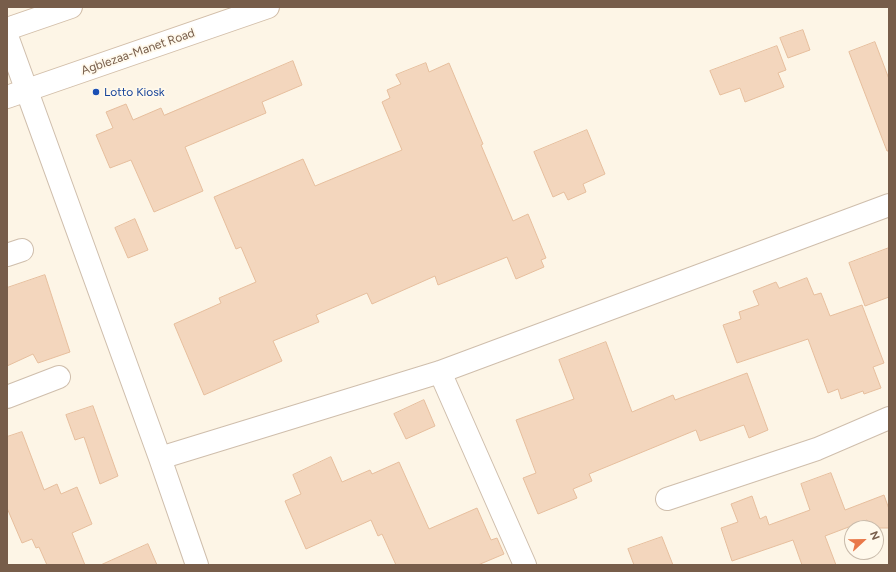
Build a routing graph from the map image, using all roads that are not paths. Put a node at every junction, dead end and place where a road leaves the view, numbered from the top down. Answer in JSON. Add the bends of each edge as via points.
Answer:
{"nodes":[{"id":1,"x":71,"y":7,"type":"edge"},
{"id":2,"x":268,"y":7,"type":"edge"},
{"id":3,"x":7,"y":29,"type":"edge"},
{"id":4,"x":7,"y":36,"type":"edge"},
{"id":5,"x":16,"y":94,"type":"edge"},
{"id":6,"x":889,"y":205,"type":"edge"},
{"id":7,"x":440,"y":372,"type":"junction"},
{"id":8,"x":59,"y":377,"type":"dead end"},
{"id":9,"x":7,"y":397,"type":"edge"},
{"id":10,"x":889,"y":418,"type":"edge"},
{"id":11,"x":160,"y":458,"type":"junction"},
{"id":12,"x":667,"y":499,"type":"dead end"},
{"id":13,"x":197,"y":565,"type":"edge"},
{"id":14,"x":525,"y":565,"type":"edge"}],
"edges":[{"from":1,"to":3,"type":"street"},
{"from":2,"to":5,"type":"street","name":"Agblezaa-Manet Road"},
{"from":4,"to":5,"type":"street"},
{"from":5,"to":11,"type":"street"},
{"from":6,"to":7,"type":"street"},
{"from":7,"to":11,"type":"street"},
{"from":7,"to":14,"type":"street"},
{"from":8,"to":9,"type":"street"},
{"from":10,"to":12,"type":"street","via":[[817,449]]},
{"from":11,"to":13,"type":"street"}]}
